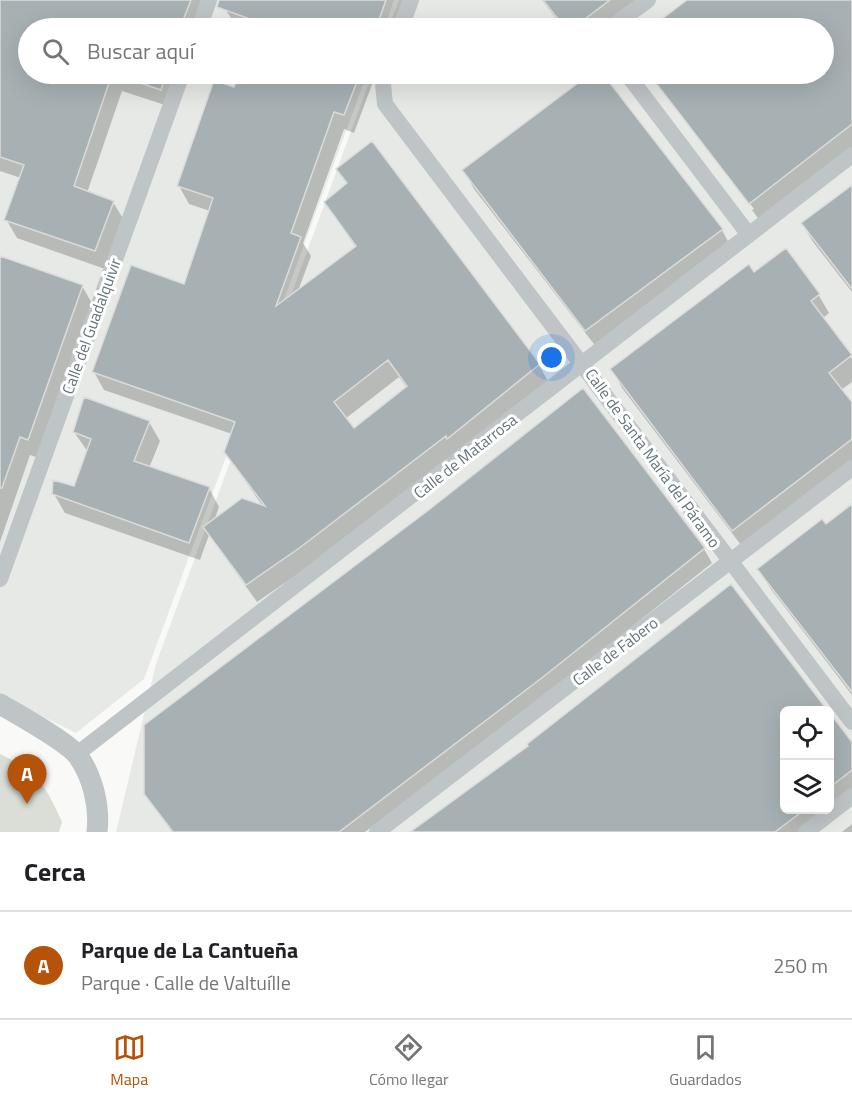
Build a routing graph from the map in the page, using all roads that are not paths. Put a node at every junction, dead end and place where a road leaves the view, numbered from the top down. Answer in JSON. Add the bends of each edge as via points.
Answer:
{"nodes":[{"id":1,"x":209,"y":0,"type":"edge"},
{"id":2,"x":411,"y":0,"type":"edge"},
{"id":3,"x":648,"y":0,"type":"edge"},
{"id":4,"x":203,"y":18,"type":"edge"},
{"id":5,"x":405,"y":18,"type":"edge"},
{"id":6,"x":624,"y":18,"type":"edge"},
{"id":7,"x":178,"y":84,"type":"edge"},
{"id":8,"x":382,"y":84,"type":"edge"},
{"id":9,"x":635,"y":84,"type":"edge"},
{"id":10,"x":852,"y":155,"type":"edge"},
{"id":11,"x":749,"y":235,"type":"junction"},
{"id":12,"x":584,"y":364,"type":"junction"},
{"id":13,"x":852,"y":468,"type":"edge"},
{"id":14,"x":730,"y":563,"type":"junction"},
{"id":15,"x":0,"y":579,"type":"edge"},
{"id":16,"x":0,"y":704,"type":"edge"},
{"id":17,"x":852,"y":722,"type":"edge"},
{"id":18,"x":77,"y":754,"type":"junction"},
{"id":19,"x":852,"y":796,"type":"edge"},
{"id":20,"x":97,"y":832,"type":"edge"},
{"id":21,"x":377,"y":832,"type":"edge"},
{"id":22,"x":806,"y":832,"type":"edge"}],
"edges":[{"from":1,"to":4,"type":"street"},
{"from":2,"to":5,"type":"street"},
{"from":3,"to":6,"type":"street"},
{"from":7,"to":15,"type":"street","name":"Calle del Guadalquivir"},
{"from":8,"to":12,"type":"street","name":"Calle de Santa María del Páramo","via":[[385,104]]},
{"from":9,"to":11,"type":"street"},
{"from":10,"to":11,"type":"street","name":"Calle de Matarrosa"},
{"from":11,"to":12,"type":"street","name":"Calle de Matarrosa"},
{"from":12,"to":14,"type":"street","name":"Calle de Santa María del Páramo"},
{"from":12,"to":18,"type":"street","name":"Calle de Matarrosa"},
{"from":13,"to":14,"type":"street","name":"Calle de Fabero"},
{"from":14,"to":17,"type":"street","name":"Calle de Santa María del Páramo"},
{"from":14,"to":21,"type":"street","name":"Calle de Fabero"},
{"from":16,"to":18,"type":"street"},
{"from":18,"to":20,"type":"street","via":[[92,782]]},
{"from":19,"to":22,"type":"street"}]}
